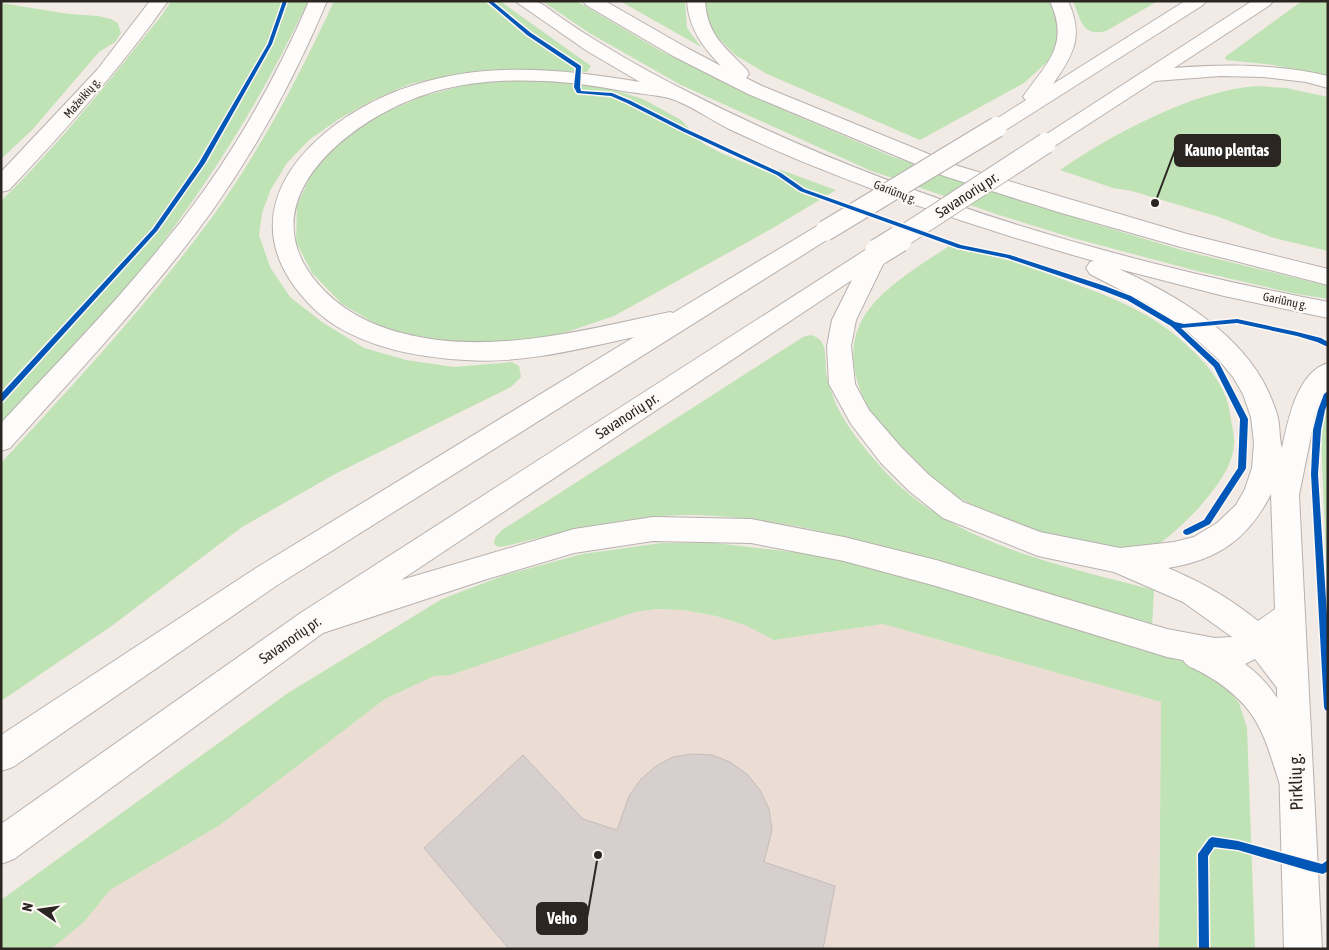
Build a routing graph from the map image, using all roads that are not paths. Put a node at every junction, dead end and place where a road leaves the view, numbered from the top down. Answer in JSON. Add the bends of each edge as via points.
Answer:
{"nodes":[{"id":1,"x":318,"y":1,"type":"edge"},
{"id":2,"x":524,"y":1,"type":"edge"},
{"id":3,"x":592,"y":1,"type":"edge"},
{"id":4,"x":696,"y":1,"type":"edge"},
{"id":5,"x":1059,"y":1,"type":"edge"},
{"id":6,"x":1197,"y":1,"type":"edge"},
{"id":7,"x":1264,"y":1,"type":"edge"},
{"id":8,"x":157,"y":3,"type":"edge"},
{"id":9,"x":1150,"y":75,"type":"junction"},
{"id":10,"x":1328,"y":82,"type":"edge"},
{"id":11,"x":755,"y":90,"type":"junction"},
{"id":12,"x":671,"y":93,"type":"junction"},
{"id":13,"x":1026,"y":108,"type":"junction"},
{"id":14,"x":1,"y":185,"type":"edge"},
{"id":15,"x":1035,"y":239,"type":"junction"},
{"id":16,"x":878,"y":252,"type":"junction"},
{"id":17,"x":1289,"y":268,"type":"junction"},
{"id":18,"x":1328,"y":268,"type":"edge"},
{"id":19,"x":1328,"y":277,"type":"edge"},
{"id":20,"x":1328,"y":310,"type":"edge"},
{"id":21,"x":688,"y":318,"type":"junction"},
{"id":22,"x":1328,"y":372,"type":"edge"},
{"id":23,"x":1,"y":441,"type":"edge"},
{"id":24,"x":1268,"y":446,"type":"junction"},
{"id":25,"x":1286,"y":498,"type":"junction"},
{"id":26,"x":1118,"y":560,"type":"junction"},
{"id":27,"x":1290,"y":615,"type":"junction"},
{"id":28,"x":313,"y":622,"type":"junction"},
{"id":29,"x":1258,"y":639,"type":"junction"},
{"id":30,"x":1167,"y":643,"type":"junction"},
{"id":31,"x":1292,"y":682,"type":"junction"},
{"id":32,"x":1,"y":755,"type":"edge"},
{"id":33,"x":1296,"y":783,"type":"junction"},
{"id":34,"x":1,"y":846,"type":"edge"},
{"id":35,"x":1303,"y":949,"type":"edge"}],
"edges":[{"from":1,"to":23,"type":"main road","via":[[271,96],[212,194],[170,250],[94,339]]},
{"from":2,"to":12,"type":"main road","name":"Gariūnų g."},
{"from":3,"to":11,"type":"main road","via":[[680,52]]},
{"from":4,"to":11,"type":"main road","via":[[699,26],[707,39]]},
{"from":5,"to":13,"type":"main road","via":[[1066,12],[1069,38],[1063,54]]},
{"from":6,"to":13,"type":"main road"},
{"from":7,"to":9,"type":"main road","name":"Savanorių pr."},
{"from":8,"to":14,"type":"main road","name":"Mažeikių g.","via":[[52,134]]},
{"from":9,"to":10,"type":"main road","via":[[1232,69],[1295,75]]},
{"from":9,"to":16,"type":"main road","name":"Savanorių pr.","bridge":true},
{"from":11,"to":17,"type":"main road","via":[[951,171],[1066,207]]},
{"from":12,"to":15,"type":"main road","name":"Gariūnų g.","via":[[742,129],[858,178],[913,200]]},
{"from":12,"to":21,"type":"main road","via":[[578,77],[500,74],[446,83],[397,98],[336,134],[307,163],[288,200],[283,218],[284,238],[289,259],[300,278],[338,316],[359,328],[410,344],[475,352],[509,350]]},
{"from":13,"to":21,"type":"main road","bridge":true},
{"from":15,"to":20,"type":"main road","name":"Gariūnų g.","via":[[1205,284]]},
{"from":15,"to":24,"type":"main road","via":[[1123,279],[1197,324],[1242,370],[1257,394],[1266,421]]},
{"from":16,"to":26,"type":"main road","via":[[844,320],[839,346],[842,384],[860,417],[919,483],[954,510],[1038,544]]},
{"from":16,"to":28,"type":"main road","name":"Savanorių pr."},
{"from":17,"to":18,"type":"main road"},
{"from":17,"to":19,"type":"main road"},
{"from":21,"to":32,"type":"main road","via":[[266,577]]},
{"from":22,"to":25,"type":"main road","via":[[1312,391],[1302,416]]},
{"from":24,"to":25,"type":"main road","via":[[1279,470]]},
{"from":24,"to":26,"type":"main road","via":[[1261,486],[1251,508],[1232,529],[1204,546],[1166,556]]},
{"from":25,"to":27,"type":"main road","name":"Pirklių g."},
{"from":26,"to":29,"type":"main road","via":[[1194,593]]},
{"from":27,"to":29,"type":"main road"},
{"from":27,"to":31,"type":"main road","name":"Pirklių g."},
{"from":28,"to":30,"type":"main road","via":[[574,541],[653,529],[751,532],[844,549],[936,573]]},
{"from":28,"to":34,"type":"main road","name":"Savanorių pr."},
{"from":29,"to":30,"type":"main road","via":[[1241,651],[1215,652]]},
{"from":29,"to":31,"type":"main road"},
{"from":30,"to":33,"type":"main road","via":[[1224,666],[1249,687],[1272,718]]},
{"from":31,"to":33,"type":"main road","name":"Pirklių g."},
{"from":33,"to":35,"type":"main road","name":"Pirklių g."}]}
